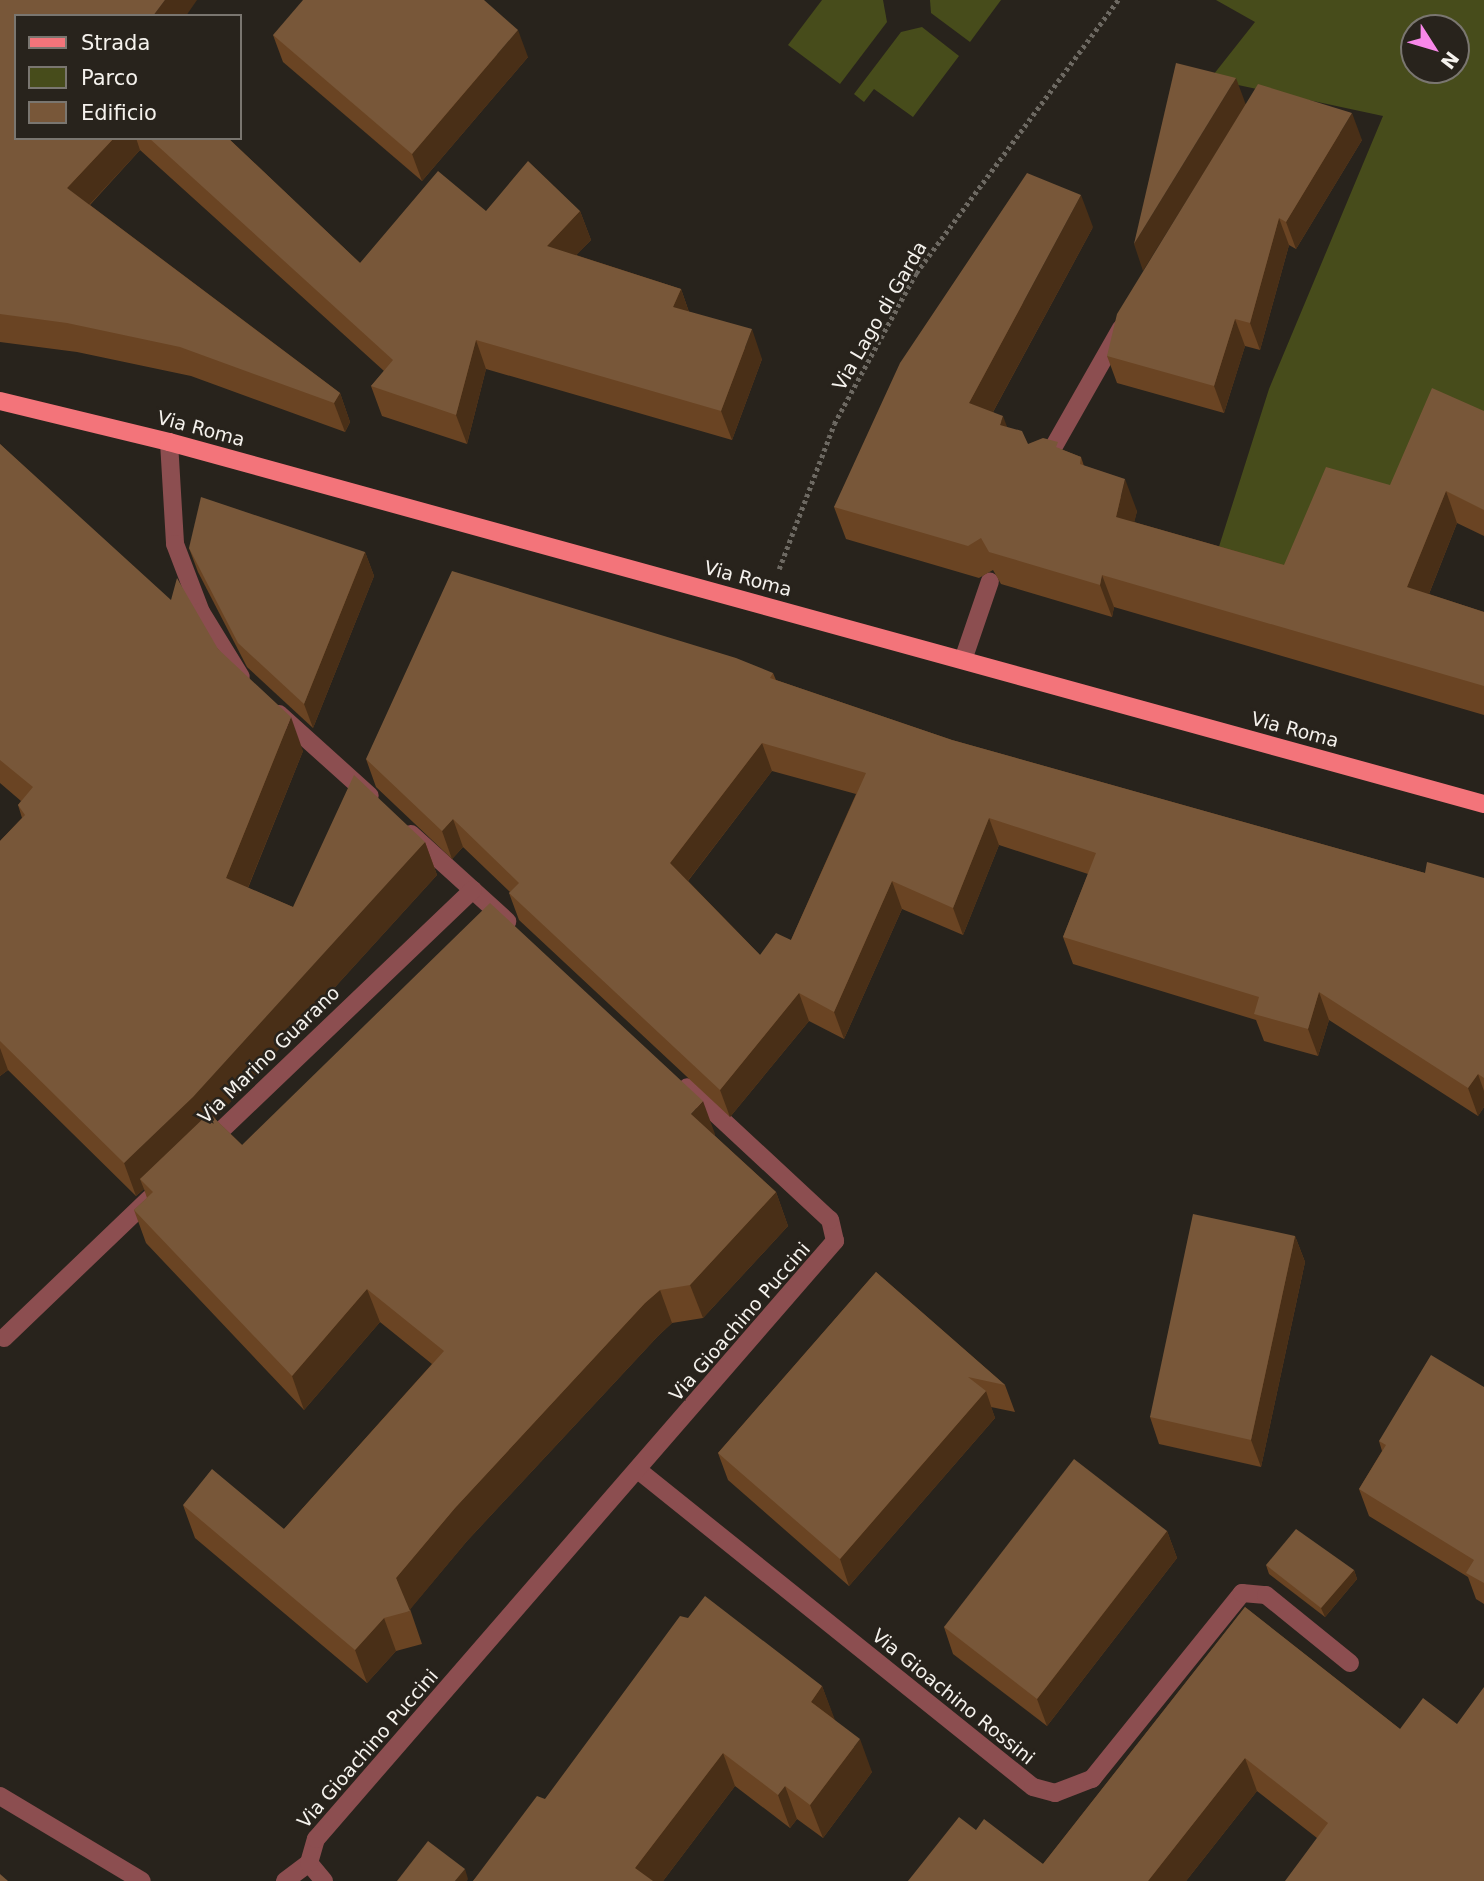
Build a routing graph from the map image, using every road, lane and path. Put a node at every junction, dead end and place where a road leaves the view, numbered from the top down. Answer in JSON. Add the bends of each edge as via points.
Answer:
{"nodes":[{"id":1,"x":1118,"y":0,"type":"edge"},
{"id":2,"x":1134,"y":307,"type":"edge"},
{"id":3,"x":0,"y":401,"type":"edge"},
{"id":4,"x":169,"y":442,"type":"junction"},
{"id":5,"x":1044,"y":466,"type":"edge"},
{"id":6,"x":990,"y":581,"type":"edge"},
{"id":7,"x":765,"y":605,"type":"junction"},
{"id":8,"x":963,"y":660,"type":"junction"},
{"id":9,"x":1484,"y":804,"type":"edge"},
{"id":10,"x":473,"y":890,"type":"junction"},
{"id":11,"x":524,"y":937,"type":"edge"},
{"id":12,"x":667,"y":1069,"type":"edge"},
{"id":13,"x":193,"y":1157,"type":"edge"},
{"id":14,"x":163,"y":1185,"type":"edge"},
{"id":15,"x":4,"y":1338,"type":"dead end"},
{"id":16,"x":638,"y":1470,"type":"junction"},
{"id":17,"x":1350,"y":1663,"type":"dead end"},
{"id":18,"x":0,"y":1796,"type":"edge"},
{"id":19,"x":309,"y":1863,"type":"junction"},
{"id":20,"x":142,"y":1881,"type":"edge"},
{"id":21,"x":285,"y":1881,"type":"edge"},
{"id":22,"x":324,"y":1881,"type":"edge"}],
"edges":[{"from":1,"to":7,"type":"path","name":"Via Lago di Garda","via":[[916,273],[834,424]]},
{"from":2,"to":5,"type":"street"},
{"from":3,"to":4,"type":"main road","name":"Via Roma"},
{"from":4,"to":7,"type":"main road","name":"Via Roma"},
{"from":4,"to":10,"type":"street","via":[[176,544],[223,651],[260,697]]},
{"from":6,"to":8,"type":"street"},
{"from":7,"to":8,"type":"main road","name":"Via Roma"},
{"from":8,"to":9,"type":"main road","name":"Via Roma"},
{"from":10,"to":11,"type":"street"},
{"from":10,"to":13,"type":"street","name":"Via Marino Guarano"},
{"from":12,"to":16,"type":"street","name":"Via Gioachino Puccini","via":[[834,1230],[827,1254]]},
{"from":14,"to":15,"type":"street"},
{"from":16,"to":17,"type":"street","name":"Via Gioachino Rossini","via":[[1032,1787],[1055,1793],[1092,1779],[1242,1593],[1266,1595]]},
{"from":16,"to":19,"type":"street","name":"Via Gioachino Puccini","via":[[316,1839]]},
{"from":18,"to":20,"type":"street"},
{"from":19,"to":21,"type":"street","name":"Via Gioachino Puccini"},
{"from":19,"to":22,"type":"street"}]}
